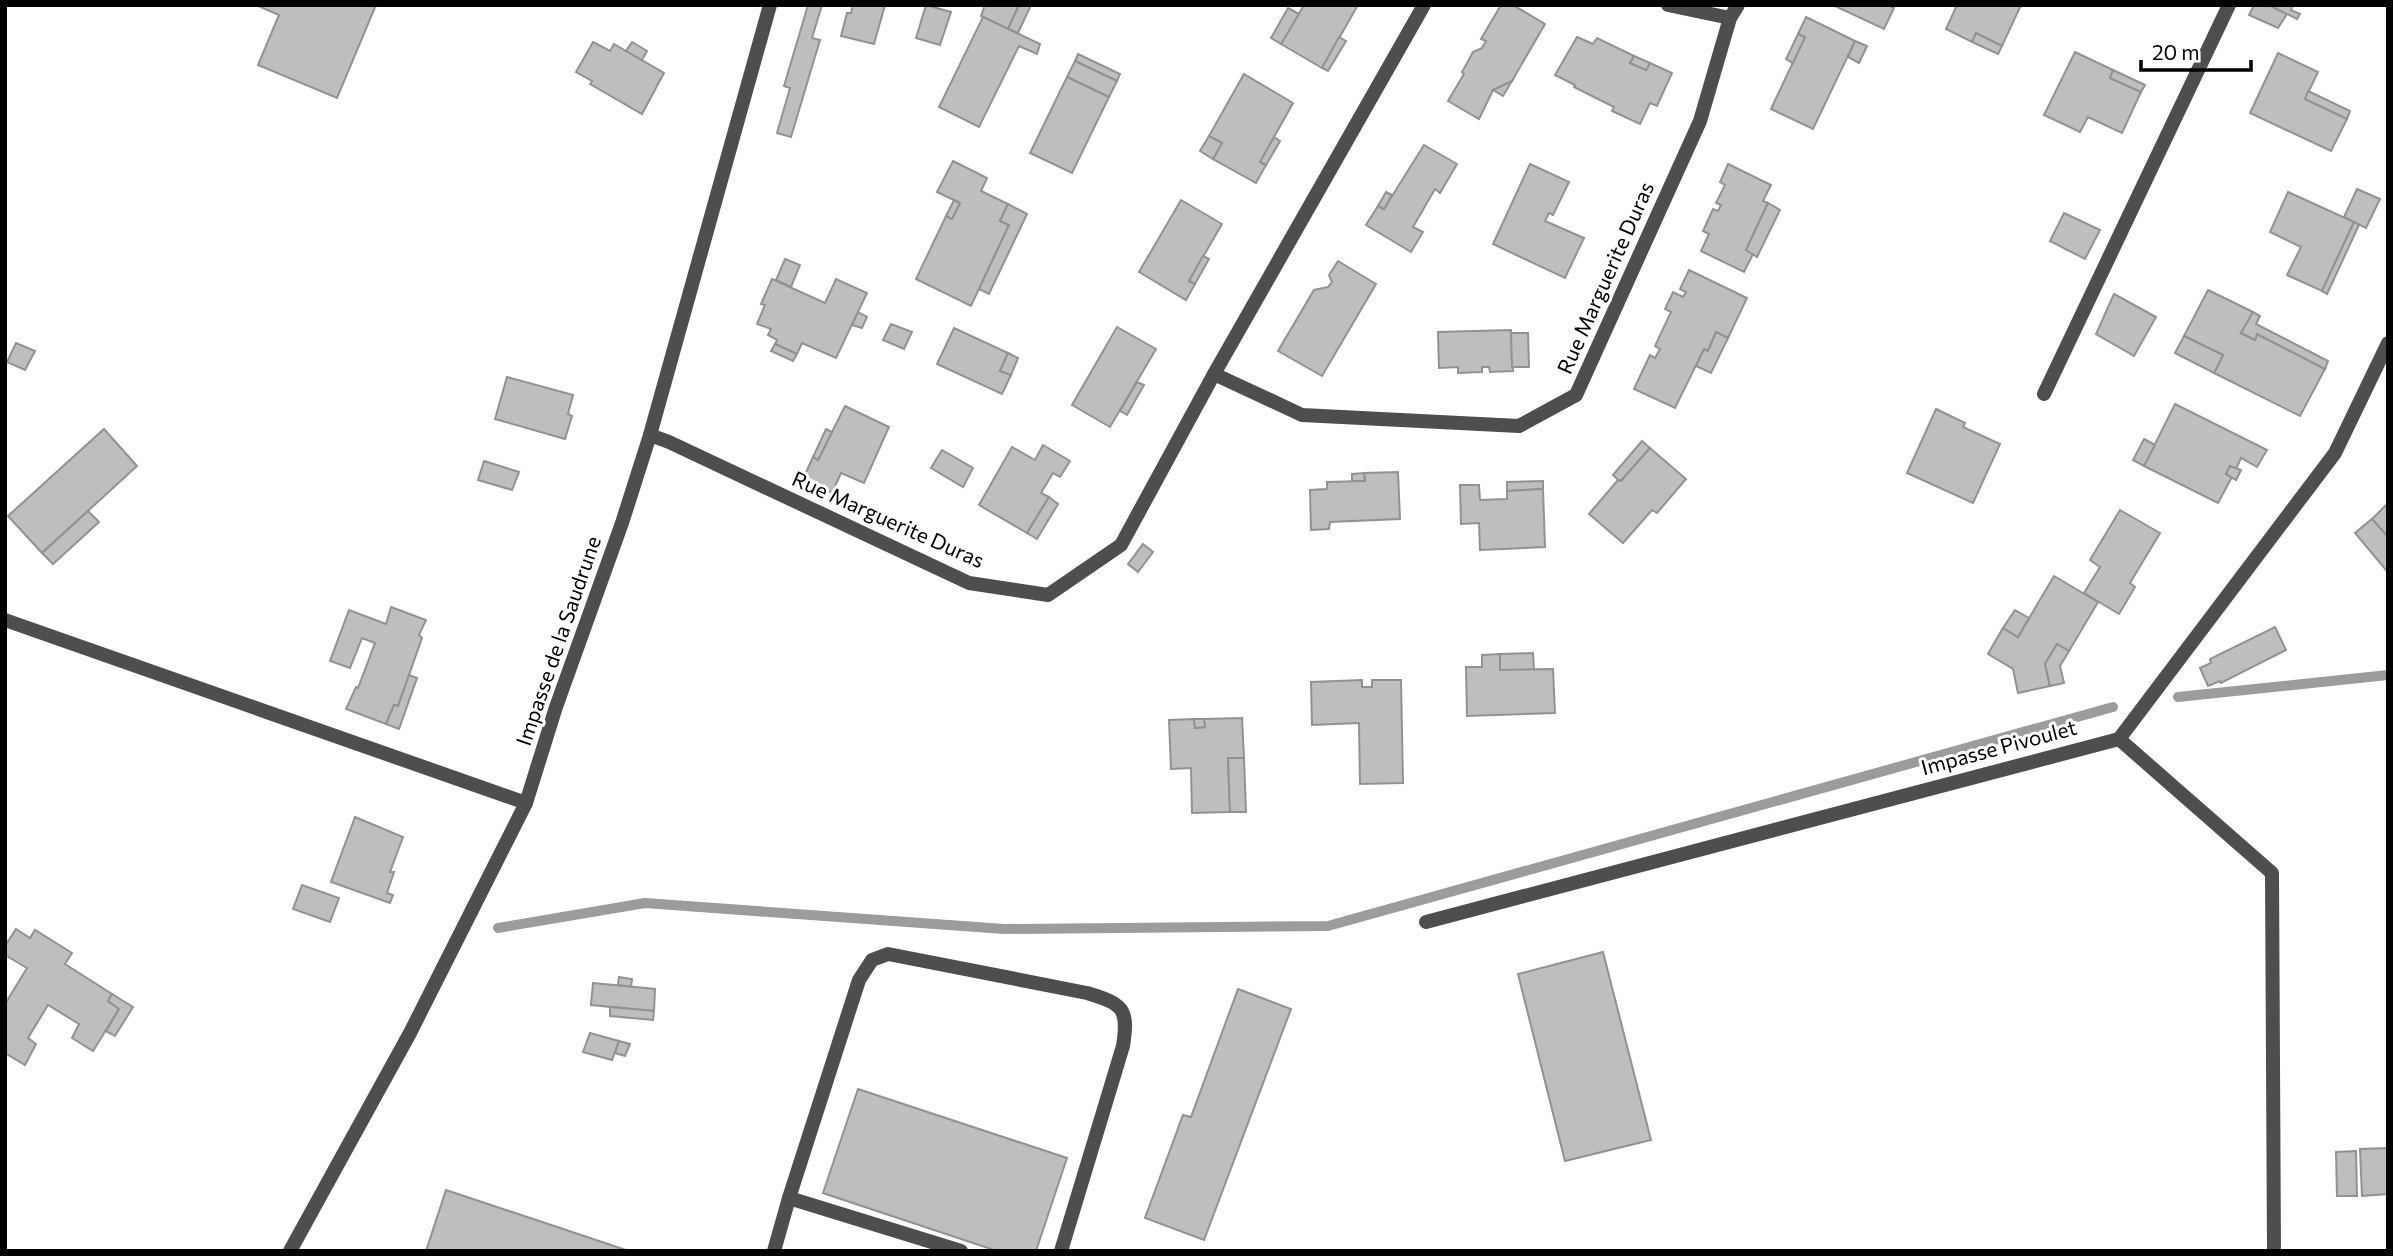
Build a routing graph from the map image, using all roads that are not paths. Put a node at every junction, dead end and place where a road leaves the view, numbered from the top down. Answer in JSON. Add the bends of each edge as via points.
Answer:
{"nodes":[{"id":1,"x":771,"y":5,"type":"edge"},
{"id":2,"x":1424,"y":5,"type":"edge"},
{"id":3,"x":1668,"y":5,"type":"edge"},
{"id":4,"x":2229,"y":5,"type":"edge"},
{"id":5,"x":1734,"y":12,"type":"edge"},
{"id":6,"x":2388,"y":343,"type":"edge"},
{"id":7,"x":1214,"y":374,"type":"junction"},
{"id":8,"x":2043,"y":394,"type":"dead end"},
{"id":9,"x":650,"y":435,"type":"junction"},
{"id":10,"x":5,"y":620,"type":"edge"},
{"id":11,"x":2119,"y":738,"type":"junction"},
{"id":12,"x":526,"y":803,"type":"junction"},
{"id":13,"x":1426,"y":922,"type":"dead end"},
{"id":14,"x":789,"y":1198,"type":"junction"},
{"id":15,"x":290,"y":1251,"type":"edge"},
{"id":16,"x":774,"y":1251,"type":"edge"},
{"id":17,"x":961,"y":1251,"type":"edge"},
{"id":18,"x":1061,"y":1251,"type":"edge"},
{"id":19,"x":2274,"y":1251,"type":"edge"}],
"edges":[{"from":1,"to":9,"type":"street","name":"Impasse de la Saudrune"},
{"from":2,"to":7,"type":"street","name":"Rue Marguerite Duras"},
{"from":3,"to":5,"type":"street","name":"Rue Marguerite Duras"},
{"from":4,"to":8,"type":"street"},
{"from":5,"to":7,"type":"street","name":"Rue Marguerite Duras","via":[[1700,121],[1576,396],[1519,426],[1302,415]]},
{"from":6,"to":11,"type":"street","via":[[2335,453]]},
{"from":7,"to":9,"type":"street","name":"Rue Marguerite Duras","via":[[1121,545],[1048,596],[969,583]]},
{"from":9,"to":12,"type":"street","name":"Impasse de la Saudrune"},
{"from":10,"to":12,"type":"street"},
{"from":11,"to":13,"type":"street","name":"Impasse Pivoulet"},
{"from":11,"to":19,"type":"street","via":[[2272,873]]},
{"from":12,"to":15,"type":"street","name":"Impasse de la Saudrune","via":[[410,1033]]},
{"from":14,"to":16,"type":"street"},
{"from":14,"to":17,"type":"street"},
{"from":14,"to":18,"type":"street","via":[[859,980],[872,960],[888,954],[925,961],[1087,993],[1111,1000],[1123,1012],[1127,1023],[1123,1046]]}]}
